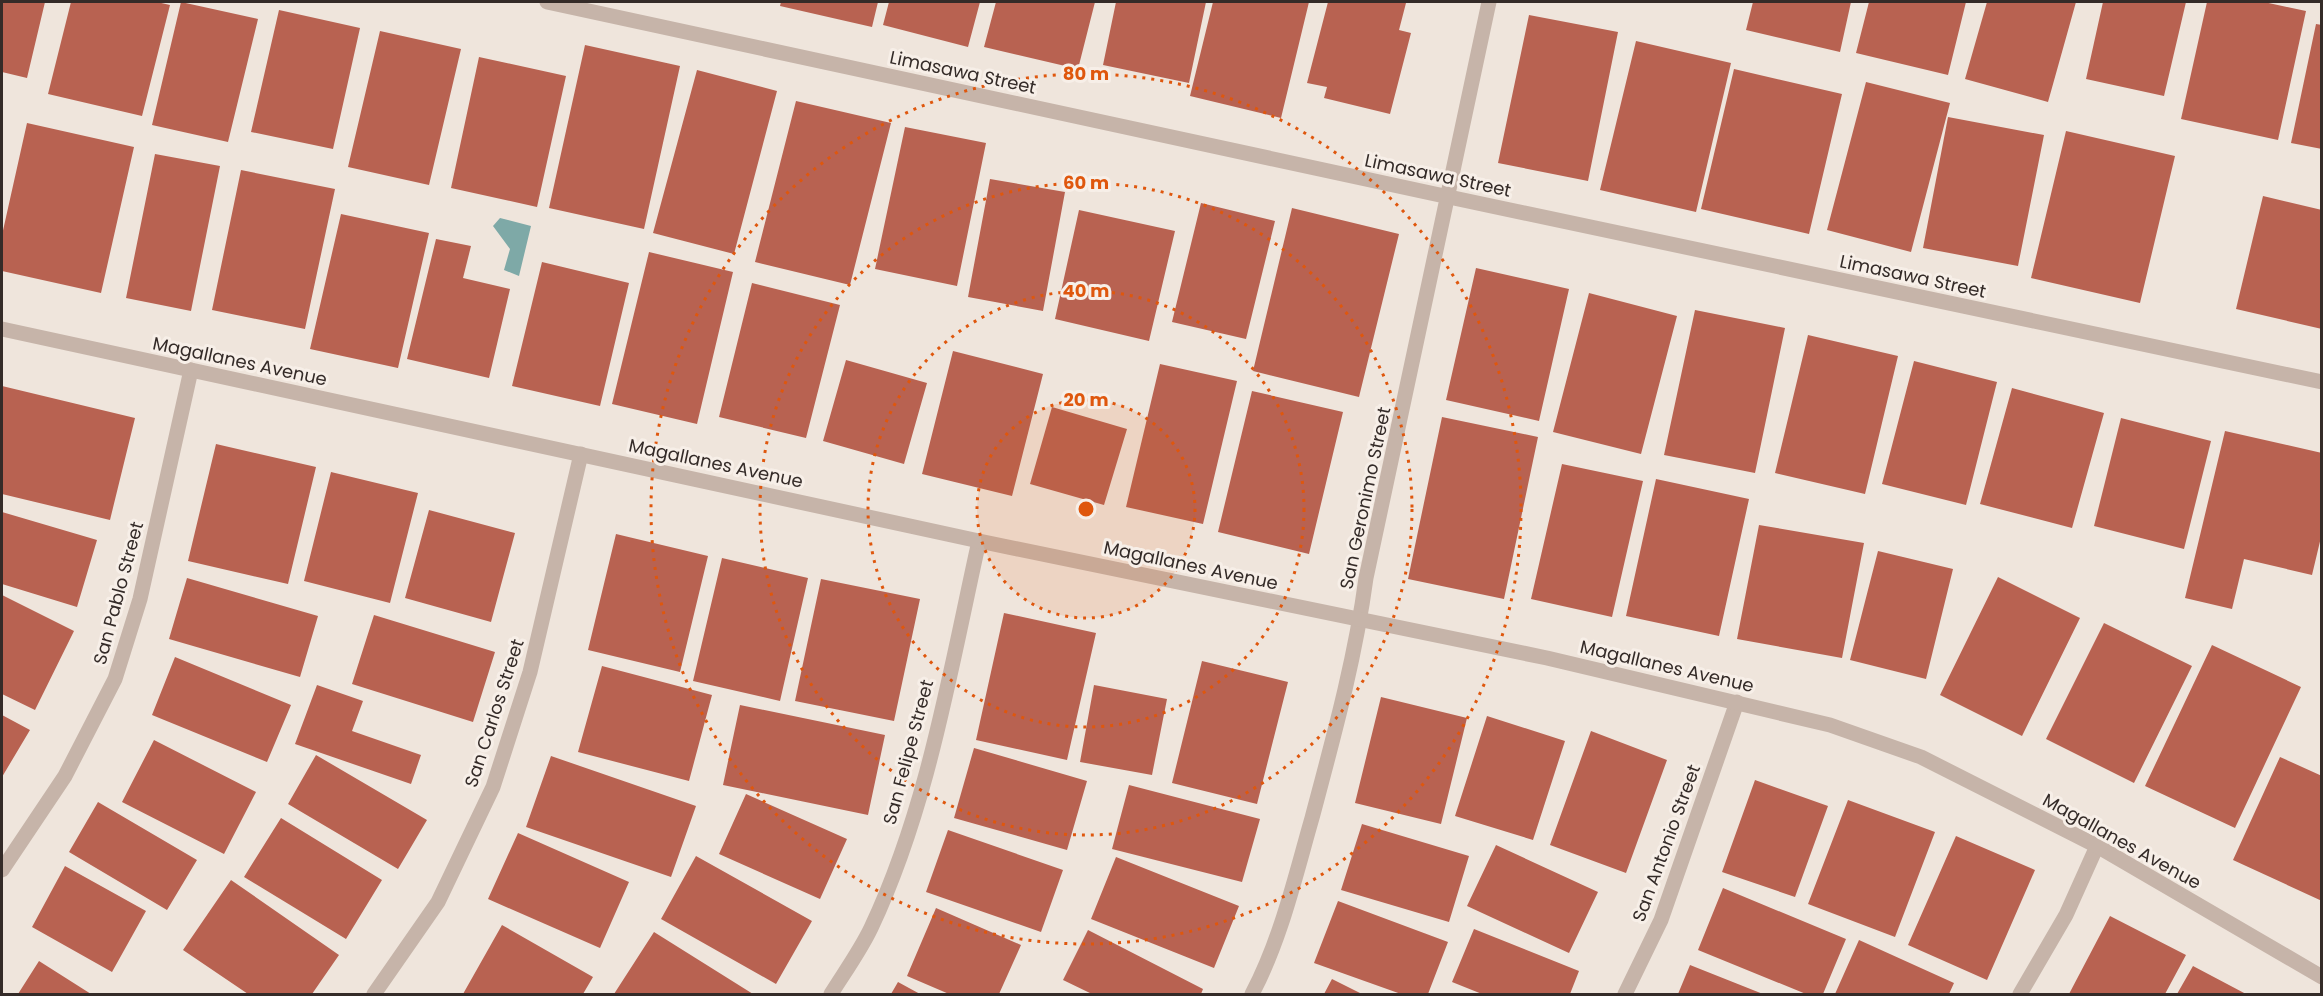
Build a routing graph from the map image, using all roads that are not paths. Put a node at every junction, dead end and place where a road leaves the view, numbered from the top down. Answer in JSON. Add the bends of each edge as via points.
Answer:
{"nodes":[{"id":1,"x":547,"y":2,"type":"edge"},
{"id":2,"x":1489,"y":2,"type":"edge"},
{"id":3,"x":1449,"y":197,"type":"junction"},
{"id":4,"x":2,"y":329,"type":"edge"},
{"id":5,"x":191,"y":370,"type":"junction"},
{"id":6,"x":2322,"y":382,"type":"edge"},
{"id":7,"x":581,"y":454,"type":"junction"},
{"id":8,"x":979,"y":542,"type":"junction"},
{"id":9,"x":1361,"y":620,"type":"junction"},
{"id":10,"x":1737,"y":702,"type":"junction"},
{"id":11,"x":2097,"y":846,"type":"junction"},
{"id":12,"x":2,"y":870,"type":"edge"},
{"id":13,"x":2322,"y":977,"type":"edge"},
{"id":14,"x":374,"y":994,"type":"edge"},
{"id":15,"x":831,"y":994,"type":"edge"},
{"id":16,"x":1252,"y":994,"type":"edge"},
{"id":17,"x":1625,"y":994,"type":"edge"},
{"id":18,"x":2020,"y":994,"type":"edge"}],
"edges":[{"from":1,"to":3,"type":"street","name":"Limasawa Street"},
{"from":2,"to":3,"type":"street","name":"San Geronimo Street"},
{"from":3,"to":6,"type":"street","name":"Limasawa Street"},
{"from":3,"to":9,"type":"street","name":"San Geronimo Street","via":[[1366,578]]},
{"from":4,"to":5,"type":"street","name":"Magallanes Avenue"},
{"from":5,"to":7,"type":"street","name":"Magallanes Avenue"},
{"from":5,"to":12,"type":"street","name":"San Pablo Street","via":[[140,599],[115,679],[65,776]]},
{"from":7,"to":8,"type":"street","name":"Magallanes Avenue"},
{"from":7,"to":14,"type":"street","name":"San Carlos Street","via":[[530,672],[493,787],[438,902]]},
{"from":8,"to":9,"type":"street","name":"Magallanes Avenue"},
{"from":8,"to":15,"type":"street","name":"San Felipe Street","via":[[922,790],[871,929]]},
{"from":9,"to":10,"type":"street","name":"Magallanes Avenue"},
{"from":9,"to":16,"type":"street","name":"San Geronimo Street","via":[[1285,916]]},
{"from":10,"to":11,"type":"street","name":"Magallanes Avenue","via":[[1830,725],[1920,757]]},
{"from":10,"to":17,"type":"street","name":"San Antonio Street","via":[[1661,920]]},
{"from":11,"to":13,"type":"street","name":"Magallanes Avenue"},
{"from":11,"to":18,"type":"street","via":[[2066,915]]}]}
